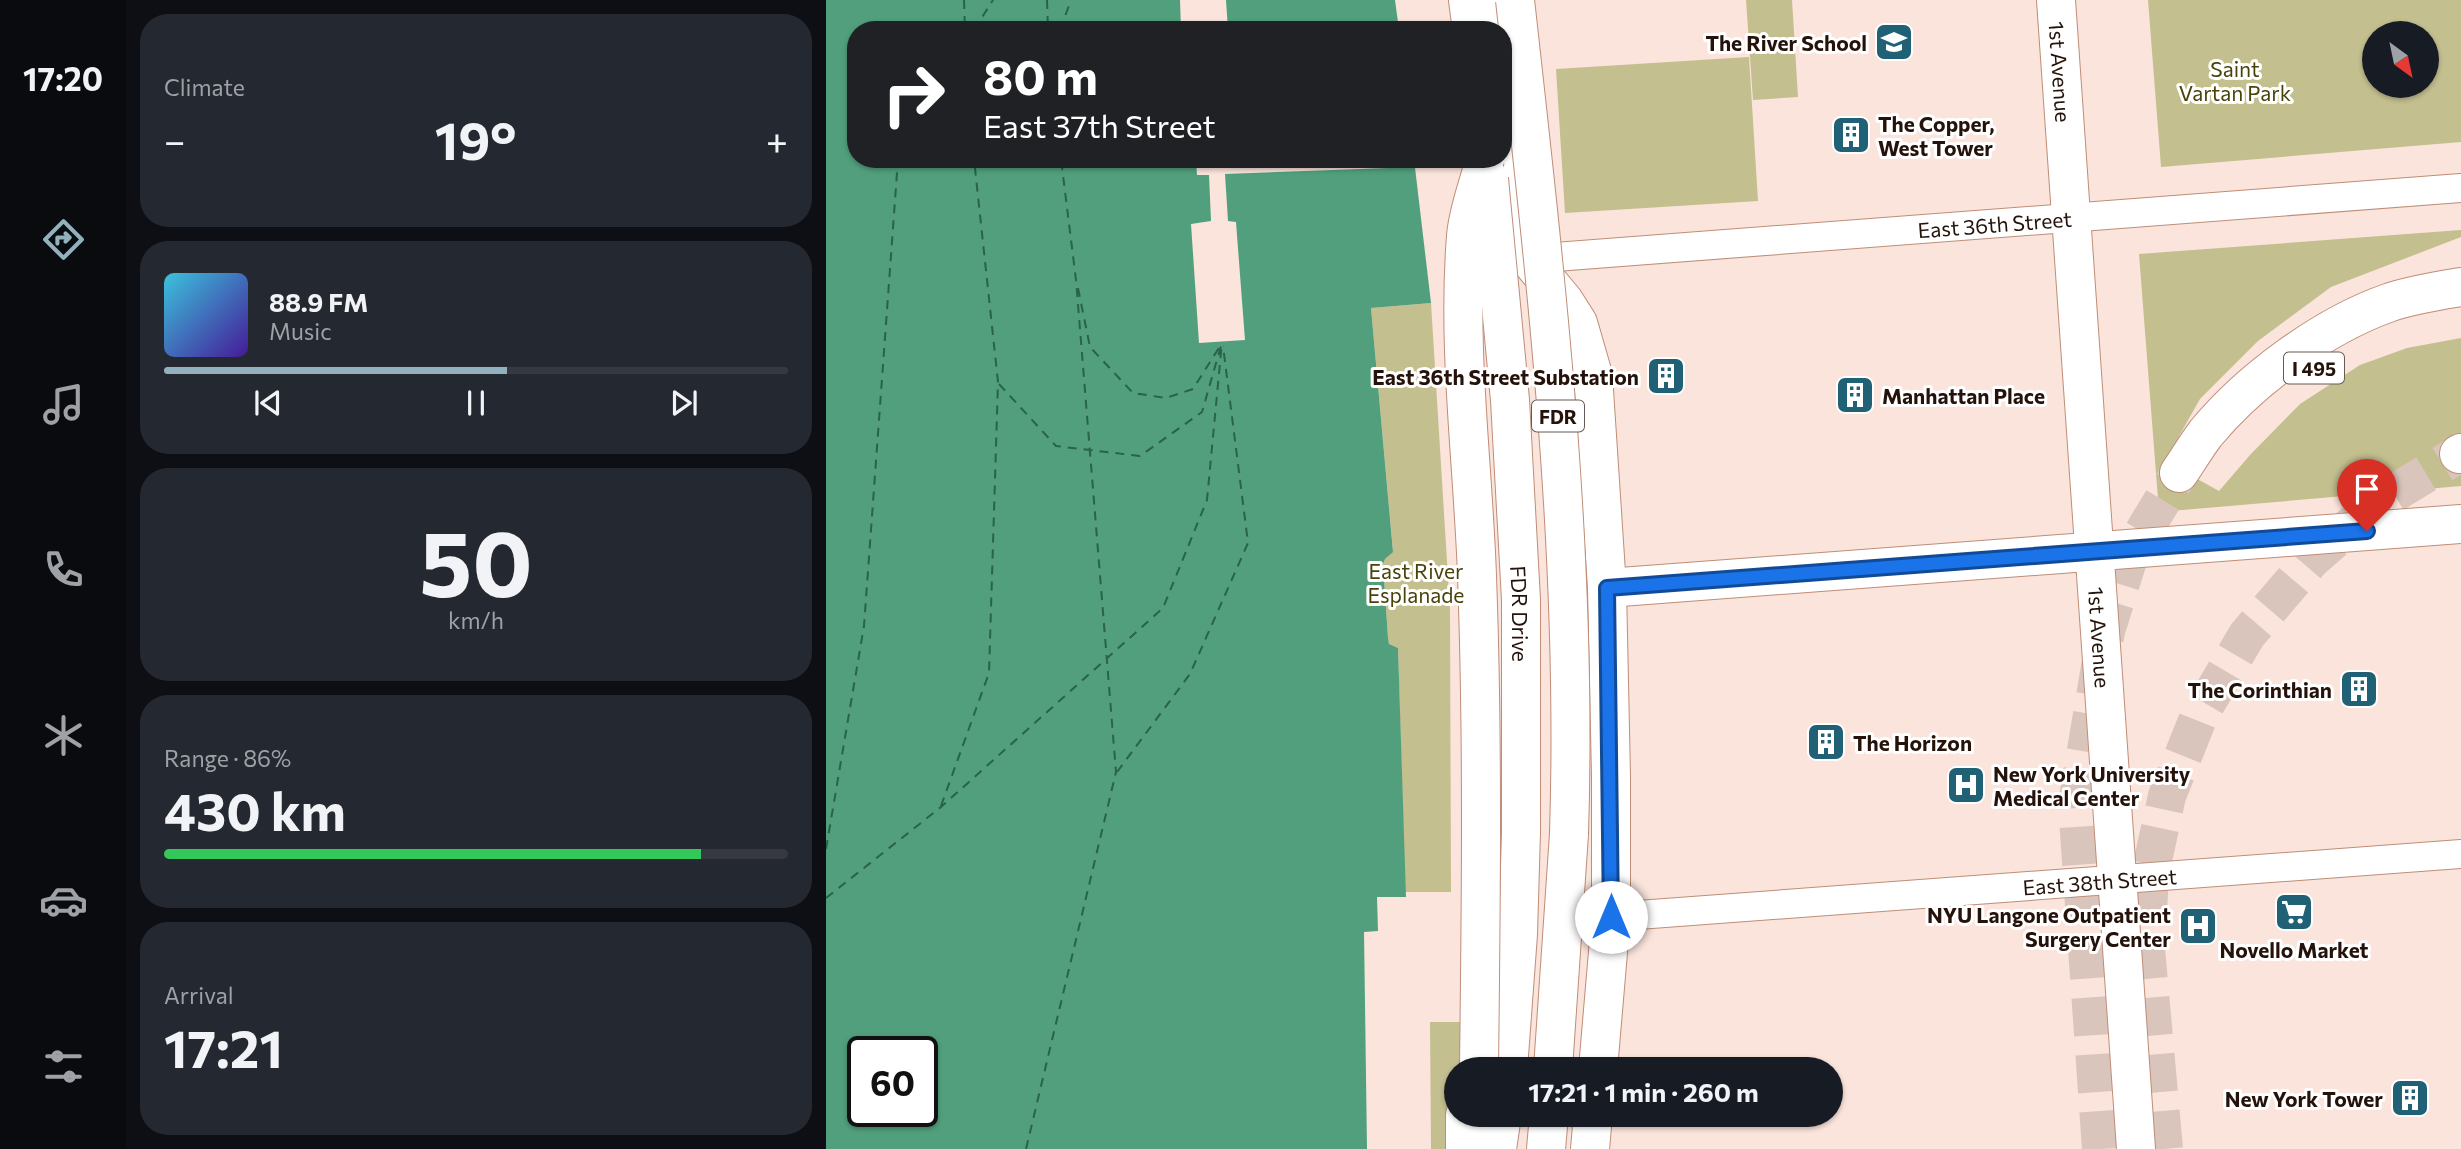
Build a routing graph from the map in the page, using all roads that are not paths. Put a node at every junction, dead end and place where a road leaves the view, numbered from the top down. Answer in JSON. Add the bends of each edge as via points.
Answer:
{"nodes":[{"id":1,"x":1468,"y":0,"type":"edge"},
{"id":2,"x":1490,"y":0,"type":"edge"},
{"id":3,"x":1515,"y":0,"type":"edge"},
{"id":4,"x":2056,"y":0,"type":"edge"},
{"id":5,"x":1471,"y":21,"type":"edge"},
{"id":6,"x":1492,"y":21,"type":"edge"},
{"id":7,"x":1493,"y":168,"type":"edge"},
{"id":8,"x":1493,"y":168,"type":"edge"},
{"id":9,"x":1494,"y":168,"type":"edge"},
{"id":10,"x":1495,"y":168,"type":"edge"},
{"id":11,"x":2461,"y":188,"type":"edge"},
{"id":12,"x":2071,"y":219,"type":"junction"},
{"id":13,"x":1529,"y":259,"type":"junction"},
{"id":14,"x":2461,"y":287,"type":"edge"},
{"id":15,"x":2461,"y":304,"type":"edge"},
{"id":16,"x":2394,"y":312,"type":"junction"},
{"id":17,"x":2461,"y":313,"type":"edge"},
{"id":18,"x":2188,"y":476,"type":"tunnel mouth"},
{"id":19,"x":2461,"y":524,"type":"edge"},
{"id":20,"x":2095,"y":550,"type":"junction"},
{"id":21,"x":1607,"y":588,"type":"junction"},
{"id":22,"x":2461,"y":854,"type":"edge"},
{"id":23,"x":2117,"y":879,"type":"junction"},
{"id":24,"x":1611,"y":917,"type":"junction"},
{"id":25,"x":1466,"y":1057,"type":"edge"},
{"id":26,"x":1479,"y":1057,"type":"edge"},
{"id":27,"x":1509,"y":1057,"type":"edge"},
{"id":28,"x":1554,"y":1057,"type":"edge"},
{"id":29,"x":1599,"y":1057,"type":"edge"},
{"id":30,"x":1465,"y":1127,"type":"edge"},
{"id":31,"x":1479,"y":1127,"type":"edge"},
{"id":32,"x":1500,"y":1127,"type":"edge"},
{"id":33,"x":1548,"y":1127,"type":"edge"},
{"id":34,"x":1593,"y":1127,"type":"edge"},
{"id":35,"x":1465,"y":1149,"type":"edge"},
{"id":36,"x":1479,"y":1149,"type":"edge"},
{"id":37,"x":1497,"y":1149,"type":"edge"},
{"id":38,"x":1546,"y":1149,"type":"edge"},
{"id":39,"x":1590,"y":1149,"type":"edge"},
{"id":40,"x":2136,"y":1149,"type":"edge"}],
"edges":[{"from":1,"to":5,"type":"main road"},
{"from":2,"to":6,"type":"main road"},
{"from":3,"to":28,"type":"main road","number":"FDR","bridge":true,"via":[[1545,264],[1568,567],[1571,776]]},
{"from":4,"to":12,"type":"main road","name":"1st Avenue"},
{"from":7,"to":25,"type":"main road","via":[[1457,394],[1468,742]]},
{"from":8,"to":26,"type":"main road","bridge":true,"via":[[1466,233],[1464,292],[1480,659]]},
{"from":9,"to":27,"type":"main road","name":"FDR Drive","number":"FDR","bridge":true,"via":[[1521,600],[1521,832]]},
{"from":10,"to":13,"type":"main road","name":"FDR Drive"},
{"from":11,"to":12,"type":"street","name":"East 36th Street"},
{"from":12,"to":13,"type":"street","name":"East 36th Street"},
{"from":12,"to":20,"type":"main road","name":"1st Avenue"},
{"from":13,"to":21,"type":"main road","name":"FDR Drive","via":[[1578,323],[1593,375]]},
{"from":14,"to":16,"type":"main road"},
{"from":15,"to":16,"type":"main road","number":"I 495"},
{"from":16,"to":17,"type":"main road"},
{"from":16,"to":18,"type":"main road","number":"I 495","via":[[2279,394]]},
{"from":19,"to":20,"type":"main road"},
{"from":20,"to":21,"type":"main road"},
{"from":20,"to":23,"type":"main road","name":"1st Avenue"},
{"from":21,"to":24,"type":"main road","name":"FDR Drive"},
{"from":22,"to":23,"type":"street","name":"East 38th Street"},
{"from":23,"to":24,"type":"street","name":"East 38th Street"},
{"from":23,"to":40,"type":"main road","name":"1st Avenue"},
{"from":24,"to":29,"type":"main road","name":"FDR Drive"},
{"from":30,"to":35,"type":"main road"},
{"from":31,"to":36,"type":"main road"},
{"from":32,"to":37,"type":"main road"},
{"from":33,"to":38,"type":"main road"},
{"from":34,"to":39,"type":"main road"}]}
